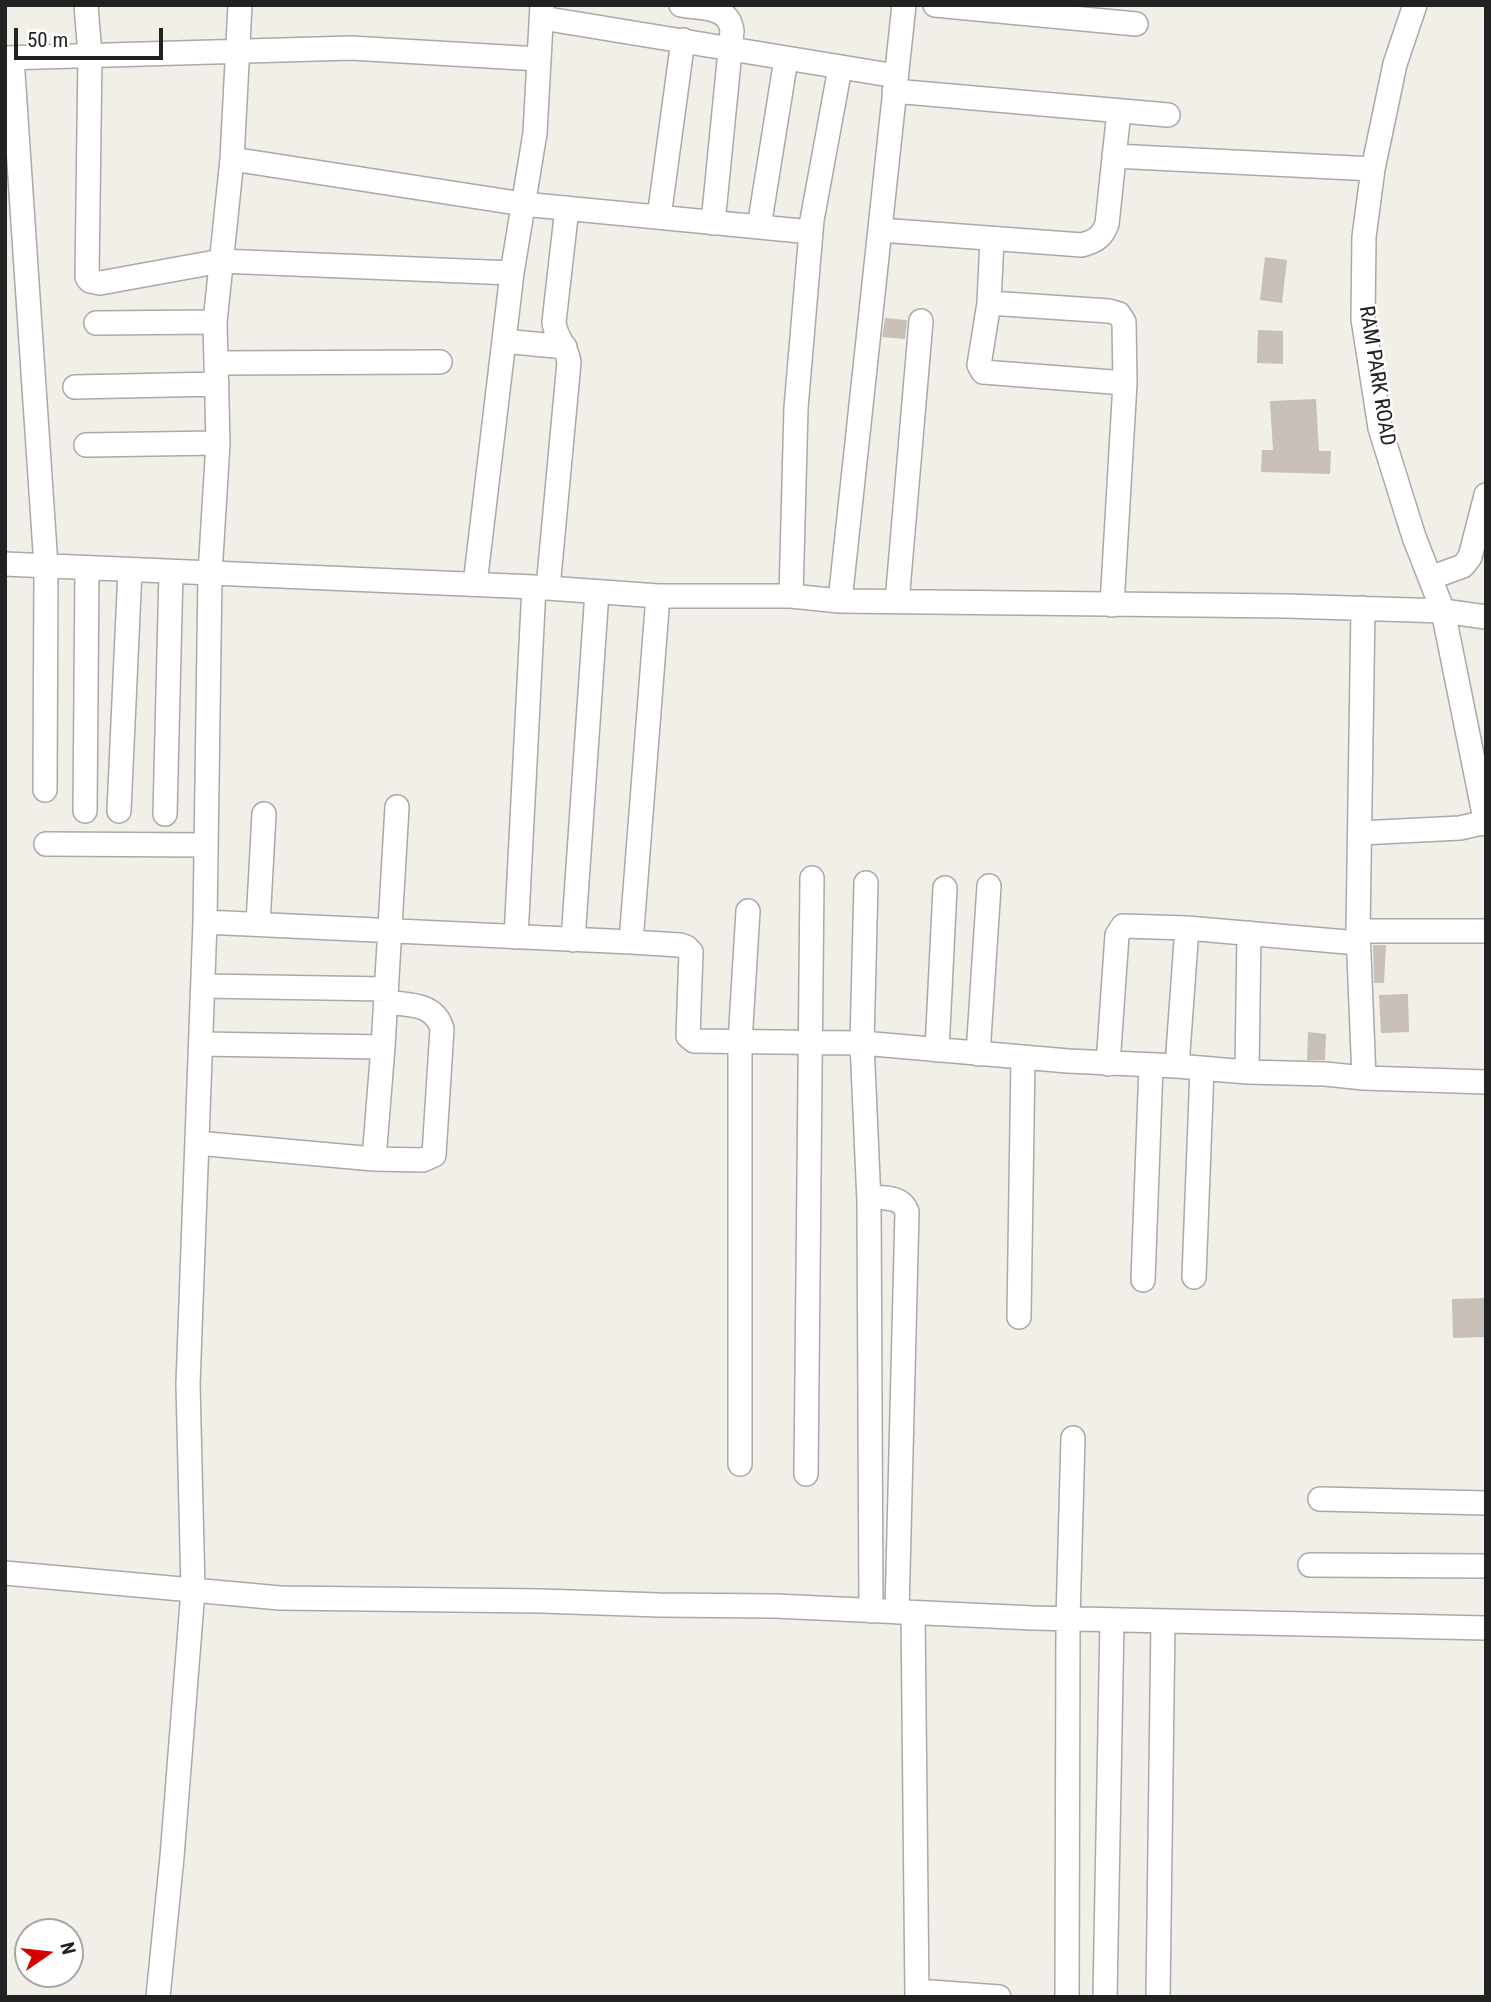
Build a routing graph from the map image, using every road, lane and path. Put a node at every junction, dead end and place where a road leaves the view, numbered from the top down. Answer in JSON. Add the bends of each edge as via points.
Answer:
{"nodes":[{"id":1,"x":86,"y":5,"type":"edge"},
{"id":2,"x":240,"y":5,"type":"edge"},
{"id":3,"x":681,"y":5,"type":"edge"},
{"id":4,"x":904,"y":5,"type":"edge"},
{"id":5,"x":935,"y":5,"type":"edge"},
{"id":6,"x":1415,"y":5,"type":"edge"},
{"id":7,"x":542,"y":12,"type":"edge"},
{"id":8,"x":1136,"y":24,"type":"dead end"},
{"id":9,"x":683,"y":40,"type":"junction"},
{"id":10,"x":730,"y":49,"type":"junction"},
{"id":11,"x":236,"y":50,"type":"junction"},
{"id":12,"x":90,"y":55,"type":"junction"},
{"id":13,"x":9,"y":58,"type":"edge"},
{"id":14,"x":539,"y":58,"type":"junction"},
{"id":15,"x":786,"y":59,"type":"junction"},
{"id":16,"x":840,"y":68,"type":"junction"},
{"id":17,"x":895,"y":83,"type":"junction"},
{"id":18,"x":1119,"y":111,"type":"junction"},
{"id":19,"x":1168,"y":115,"type":"dead end"},
{"id":20,"x":1114,"y":156,"type":"junction"},
{"id":21,"x":232,"y":159,"type":"junction"},
{"id":22,"x":1373,"y":169,"type":"junction"},
{"id":23,"x":523,"y":204,"type":"junction"},
{"id":24,"x":567,"y":208,"type":"junction"},
{"id":25,"x":659,"y":217,"type":"junction"},
{"id":26,"x":713,"y":223,"type":"junction"},
{"id":27,"x":759,"y":227,"type":"junction"},
{"id":28,"x":880,"y":230,"type":"junction"},
{"id":29,"x":811,"y":232,"type":"junction"},
{"id":30,"x":992,"y":239,"type":"junction"},
{"id":31,"x":221,"y":261,"type":"junction"},
{"id":32,"x":512,"y":273,"type":"junction"},
{"id":33,"x":989,"y":303,"type":"junction"},
{"id":34,"x":921,"y":321,"type":"dead end"},
{"id":35,"x":215,"y":322,"type":"junction"},
{"id":36,"x":96,"y":323,"type":"dead end"},
{"id":37,"x":503,"y":341,"type":"junction"},
{"id":38,"x":565,"y":347,"type":"junction"},
{"id":39,"x":440,"y":362,"type":"dead end"},
{"id":40,"x":216,"y":374,"type":"junction"},
{"id":41,"x":1125,"y":383,"type":"junction"},
{"id":42,"x":75,"y":387,"type":"dead end"},
{"id":43,"x":218,"y":443,"type":"junction"},
{"id":44,"x":86,"y":445,"type":"dead end"},
{"id":45,"x":1486,"y":495,"type":"edge"},
{"id":46,"x":5,"y":564,"type":"edge"},
{"id":47,"x":46,"y":566,"type":"junction"},
{"id":48,"x":87,"y":568,"type":"junction"},
{"id":49,"x":130,"y":570,"type":"junction"},
{"id":50,"x":171,"y":572,"type":"junction"},
{"id":51,"x":210,"y":574,"type":"junction"},
{"id":52,"x":1430,"y":578,"type":"junction"},
{"id":53,"x":475,"y":584,"type":"junction"},
{"id":54,"x":541,"y":588,"type":"junction"},
{"id":55,"x":597,"y":592,"type":"junction"},
{"id":56,"x":659,"y":596,"type":"junction"},
{"id":57,"x":791,"y":596,"type":"junction"},
{"id":58,"x":840,"y":601,"type":"junction"},
{"id":59,"x":897,"y":601,"type":"junction"},
{"id":60,"x":1112,"y":605,"type":"junction"},
{"id":61,"x":1363,"y":608,"type":"junction"},
{"id":62,"x":1443,"y":611,"type":"junction"},
{"id":63,"x":1486,"y":617,"type":"edge"},
{"id":64,"x":46,"y":790,"type":"dead end"},
{"id":65,"x":397,"y":807,"type":"dead end"},
{"id":66,"x":85,"y":811,"type":"dead end"},
{"id":67,"x":119,"y":811,"type":"dead end"},
{"id":68,"x":164,"y":814,"type":"dead end"},
{"id":69,"x":264,"y":814,"type":"dead end"},
{"id":70,"x":1486,"y":822,"type":"edge"},
{"id":71,"x":1360,"y":833,"type":"junction"},
{"id":72,"x":46,"y":844,"type":"dead end"},
{"id":73,"x":206,"y":845,"type":"junction"},
{"id":74,"x":812,"y":878,"type":"dead end"},
{"id":75,"x":866,"y":883,"type":"dead end"},
{"id":76,"x":989,"y":886,"type":"dead end"},
{"id":77,"x":946,"y":888,"type":"dead end"},
{"id":78,"x":748,"y":912,"type":"dead end"},
{"id":79,"x":205,"y":922,"type":"junction"},
{"id":80,"x":258,"y":924,"type":"junction"},
{"id":81,"x":1187,"y":928,"type":"junction"},
{"id":82,"x":390,"y":929,"type":"junction"},
{"id":83,"x":1486,"y":931,"type":"edge"},
{"id":84,"x":1249,"y":933,"type":"junction"},
{"id":85,"x":516,"y":937,"type":"junction"},
{"id":86,"x":1358,"y":937,"type":"junction"},
{"id":87,"x":573,"y":940,"type":"junction"},
{"id":88,"x":631,"y":942,"type":"junction"},
{"id":89,"x":203,"y":986,"type":"junction"},
{"id":90,"x":386,"y":995,"type":"junction"},
{"id":91,"x":740,"y":1042,"type":"junction"},
{"id":92,"x":810,"y":1043,"type":"junction"},
{"id":93,"x":862,"y":1043,"type":"junction"},
{"id":94,"x":201,"y":1044,"type":"junction"},
{"id":95,"x":383,"y":1047,"type":"junction"},
{"id":96,"x":937,"y":1050,"type":"junction"},
{"id":97,"x":978,"y":1054,"type":"junction"},
{"id":98,"x":1023,"y":1058,"type":"junction"},
{"id":99,"x":1108,"y":1064,"type":"junction"},
{"id":100,"x":1150,"y":1066,"type":"junction"},
{"id":101,"x":1177,"y":1066,"type":"junction"},
{"id":102,"x":1202,"y":1069,"type":"junction"},
{"id":103,"x":1247,"y":1072,"type":"junction"},
{"id":104,"x":1364,"y":1078,"type":"junction"},
{"id":105,"x":1486,"y":1082,"type":"edge"},
{"id":106,"x":197,"y":1143,"type":"junction"},
{"id":107,"x":374,"y":1159,"type":"junction"},
{"id":108,"x":869,"y":1197,"type":"junction"},
{"id":109,"x":1194,"y":1277,"type":"dead end"},
{"id":110,"x":1143,"y":1280,"type":"dead end"},
{"id":111,"x":1019,"y":1317,"type":"dead end"},
{"id":112,"x":1073,"y":1438,"type":"dead end"},
{"id":113,"x":740,"y":1464,"type":"dead end"},
{"id":114,"x":806,"y":1474,"type":"dead end"},
{"id":115,"x":1320,"y":1499,"type":"dead end"},
{"id":116,"x":1486,"y":1503,"type":"edge"},
{"id":117,"x":1310,"y":1565,"type":"dead end"},
{"id":118,"x":1486,"y":1566,"type":"edge"},
{"id":119,"x":5,"y":1573,"type":"edge"},
{"id":120,"x":193,"y":1590,"type":"junction"},
{"id":121,"x":871,"y":1611,"type":"junction"},
{"id":122,"x":905,"y":1612,"type":"junction"},
{"id":123,"x":1068,"y":1619,"type":"junction"},
{"id":124,"x":1112,"y":1620,"type":"junction"},
{"id":125,"x":1163,"y":1621,"type":"junction"},
{"id":126,"x":1486,"y":1628,"type":"edge"},
{"id":127,"x":917,"y":1994,"type":"edge"},
{"id":128,"x":158,"y":1997,"type":"edge"},
{"id":129,"x":999,"y":1997,"type":"edge"},
{"id":130,"x":1066,"y":1997,"type":"edge"},
{"id":131,"x":1105,"y":1997,"type":"edge"},
{"id":132,"x":1158,"y":1997,"type":"edge"}],
"edges":[{"from":1,"to":12,"type":"street"},
{"from":2,"to":11,"type":"street"},
{"from":3,"to":10,"type":"street","via":[[726,14]]},
{"from":4,"to":17,"type":"street"},
{"from":5,"to":8,"type":"street"},
{"from":6,"to":22,"type":"street","name":"RAM PARK ROAD","via":[[1395,64]]},
{"from":7,"to":9,"type":"street"},
{"from":7,"to":14,"type":"street"},
{"from":9,"to":10,"type":"street"},
{"from":9,"to":25,"type":"street"},
{"from":10,"to":15,"type":"street"},
{"from":10,"to":26,"type":"street"},
{"from":11,"to":12,"type":"street"},
{"from":11,"to":14,"type":"street","via":[[351,48]]},
{"from":11,"to":21,"type":"street"},
{"from":12,"to":13,"type":"street"},
{"from":12,"to":31,"type":"street","via":[[90,281]]},
{"from":13,"to":47,"type":"street"},
{"from":14,"to":23,"type":"street","via":[[535,133]]},
{"from":15,"to":16,"type":"street"},
{"from":15,"to":27,"type":"street"},
{"from":16,"to":17,"type":"street"},
{"from":16,"to":29,"type":"street"},
{"from":17,"to":18,"type":"street"},
{"from":17,"to":28,"type":"street"},
{"from":18,"to":19,"type":"street"},
{"from":18,"to":20,"type":"street"},
{"from":20,"to":22,"type":"street"},
{"from":20,"to":30,"type":"street","via":[[1107,224],[1096,241],[1082,245]]},
{"from":21,"to":23,"type":"street"},
{"from":21,"to":31,"type":"street"},
{"from":22,"to":52,"type":"street","name":"RAM PARK ROAD","via":[[1364,237],[1363,319],[1380,428]]},
{"from":23,"to":24,"type":"street"},
{"from":23,"to":32,"type":"street"},
{"from":24,"to":25,"type":"street"},
{"from":24,"to":38,"type":"street","via":[[554,322]]},
{"from":25,"to":26,"type":"street"},
{"from":26,"to":27,"type":"street"},
{"from":27,"to":29,"type":"street"},
{"from":28,"to":30,"type":"street"},
{"from":28,"to":58,"type":"street"},
{"from":29,"to":57,"type":"street","via":[[796,408]]},
{"from":30,"to":33,"type":"street"},
{"from":31,"to":32,"type":"street"},
{"from":31,"to":35,"type":"street"},
{"from":32,"to":37,"type":"street"},
{"from":33,"to":41,"type":"street","via":[[1119,314],[1126,333]]},
{"from":33,"to":41,"type":"street","via":[[979,365],[983,372]]},
{"from":34,"to":59,"type":"street"},
{"from":35,"to":36,"type":"street"},
{"from":35,"to":40,"type":"street"},
{"from":37,"to":38,"type":"street"},
{"from":37,"to":53,"type":"street"},
{"from":38,"to":54,"type":"street","via":[[569,362]]},
{"from":39,"to":40,"type":"street"},
{"from":40,"to":42,"type":"street"},
{"from":40,"to":43,"type":"street"},
{"from":41,"to":60,"type":"street"},
{"from":43,"to":44,"type":"street"},
{"from":43,"to":51,"type":"street"},
{"from":45,"to":52,"type":"street","via":[[1470,557],[1463,566]]},
{"from":46,"to":47,"type":"street"},
{"from":47,"to":48,"type":"street"},
{"from":47,"to":64,"type":"street"},
{"from":48,"to":49,"type":"street"},
{"from":48,"to":66,"type":"street"},
{"from":49,"to":50,"type":"street"},
{"from":49,"to":67,"type":"street"},
{"from":50,"to":51,"type":"street"},
{"from":50,"to":68,"type":"street"},
{"from":51,"to":53,"type":"street"},
{"from":51,"to":73,"type":"street"},
{"from":52,"to":62,"type":"street","name":"RAM PARK ROAD"},
{"from":53,"to":54,"type":"street"},
{"from":54,"to":55,"type":"street"},
{"from":54,"to":85,"type":"street"},
{"from":55,"to":56,"type":"street"},
{"from":55,"to":87,"type":"street"},
{"from":56,"to":57,"type":"street"},
{"from":56,"to":88,"type":"street"},
{"from":57,"to":58,"type":"street"},
{"from":58,"to":59,"type":"street"},
{"from":59,"to":60,"type":"street"},
{"from":60,"to":61,"type":"street"},
{"from":61,"to":62,"type":"street"},
{"from":61,"to":71,"type":"street"},
{"from":62,"to":63,"type":"street"},
{"from":62,"to":70,"type":"street","name":"RAM PARK ROAD"},
{"from":65,"to":82,"type":"street"},
{"from":69,"to":80,"type":"street"},
{"from":70,"to":71,"type":"street","via":[[1460,828]]},
{"from":71,"to":86,"type":"street"},
{"from":72,"to":73,"type":"street"},
{"from":73,"to":79,"type":"street"},
{"from":74,"to":92,"type":"street"},
{"from":75,"to":93,"type":"street"},
{"from":76,"to":97,"type":"street"},
{"from":77,"to":96,"type":"street"},
{"from":78,"to":91,"type":"street"},
{"from":79,"to":80,"type":"street"},
{"from":79,"to":89,"type":"street"},
{"from":80,"to":82,"type":"street"},
{"from":81,"to":84,"type":"street"},
{"from":81,"to":99,"type":"street","via":[[1128,925],[1120,929]]},
{"from":81,"to":101,"type":"street"},
{"from":82,"to":85,"type":"street"},
{"from":82,"to":90,"type":"street"},
{"from":83,"to":86,"type":"street"},
{"from":84,"to":86,"type":"street"},
{"from":84,"to":103,"type":"street"},
{"from":85,"to":87,"type":"street"},
{"from":86,"to":104,"type":"street"},
{"from":87,"to":88,"type":"street"},
{"from":88,"to":91,"type":"street","via":[[686,947],[691,952],[688,1036],[694,1041]]},
{"from":89,"to":90,"type":"street"},
{"from":89,"to":94,"type":"street"},
{"from":90,"to":95,"type":"street"},
{"from":90,"to":107,"type":"street","via":[[433,1011],[442,1029],[436,1150],[423,1160]]},
{"from":91,"to":92,"type":"street"},
{"from":91,"to":113,"type":"street"},
{"from":92,"to":93,"type":"street"},
{"from":92,"to":114,"type":"street"},
{"from":93,"to":96,"type":"street"},
{"from":93,"to":108,"type":"street"},
{"from":94,"to":95,"type":"street"},
{"from":94,"to":106,"type":"street"},
{"from":95,"to":107,"type":"street"},
{"from":96,"to":97,"type":"street"},
{"from":97,"to":98,"type":"street"},
{"from":98,"to":99,"type":"street"},
{"from":98,"to":111,"type":"street"},
{"from":99,"to":100,"type":"street"},
{"from":100,"to":101,"type":"street"},
{"from":100,"to":110,"type":"street"},
{"from":101,"to":102,"type":"street"},
{"from":102,"to":103,"type":"street"},
{"from":102,"to":109,"type":"street"},
{"from":103,"to":104,"type":"street"},
{"from":104,"to":105,"type":"street"},
{"from":106,"to":107,"type":"street"},
{"from":106,"to":120,"type":"street","via":[[188,1384]]},
{"from":108,"to":121,"type":"street"},
{"from":108,"to":122,"type":"street","via":[[895,1199],[907,1213]]},
{"from":112,"to":123,"type":"street"},
{"from":115,"to":116,"type":"street"},
{"from":117,"to":118,"type":"street"},
{"from":119,"to":120,"type":"street"},
{"from":120,"to":121,"type":"street","via":[[280,1598]]},
{"from":120,"to":128,"type":"street"},
{"from":121,"to":122,"type":"street"},
{"from":122,"to":123,"type":"street"},
{"from":122,"to":127,"type":"street"},
{"from":123,"to":124,"type":"street"},
{"from":123,"to":130,"type":"street"},
{"from":124,"to":125,"type":"street"},
{"from":124,"to":131,"type":"street"},
{"from":125,"to":126,"type":"street"},
{"from":125,"to":132,"type":"street"},
{"from":127,"to":129,"type":"street"}]}
